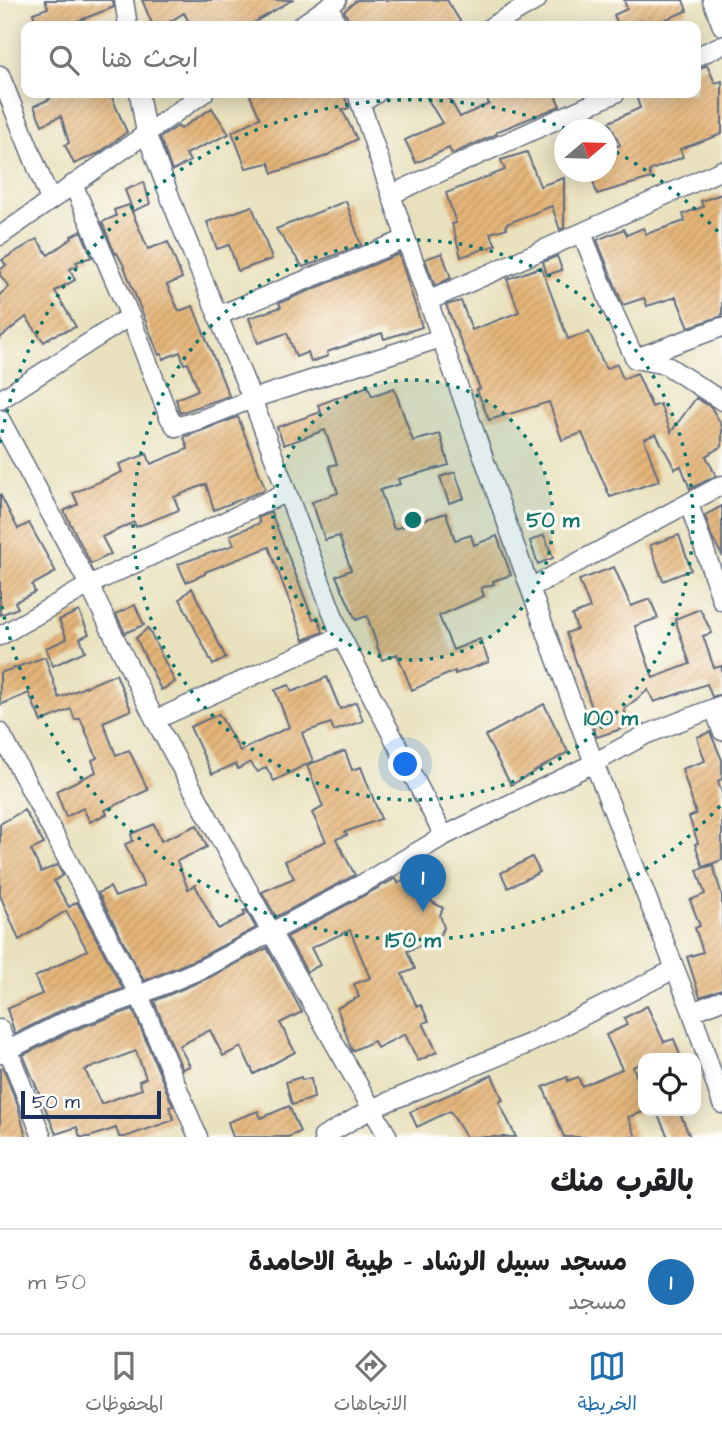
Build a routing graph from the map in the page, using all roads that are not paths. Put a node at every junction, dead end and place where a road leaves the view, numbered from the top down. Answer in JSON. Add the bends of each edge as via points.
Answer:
{"nodes":[{"id":1,"x":124,"y":0,"type":"edge"},
{"id":2,"x":537,"y":0,"type":"edge"},
{"id":3,"x":712,"y":0,"type":"edge"},
{"id":4,"x":333,"y":3,"type":"edge"},
{"id":5,"x":127,"y":21,"type":"edge"},
{"id":6,"x":307,"y":21,"type":"edge"},
{"id":7,"x":336,"y":21,"type":"edge"},
{"id":8,"x":501,"y":21,"type":"edge"},
{"id":9,"x":722,"y":26,"type":"edge"},
{"id":10,"x":722,"y":45,"type":"edge"},
{"id":11,"x":701,"y":55,"type":"edge"},
{"id":12,"x":0,"y":75,"type":"edge"},
{"id":13,"x":140,"y":98,"type":"edge"},
{"id":14,"x":197,"y":98,"type":"edge"},
{"id":15,"x":359,"y":98,"type":"edge"},
{"id":16,"x":605,"y":98,"type":"edge"},
{"id":17,"x":146,"y":133,"type":"junction"},
{"id":18,"x":722,"y":170,"type":"edge"},
{"id":19,"x":73,"y":184,"type":"junction"},
{"id":20,"x":392,"y":194,"type":"junction"},
{"id":21,"x":50,"y":200,"type":"junction"},
{"id":22,"x":582,"y":233,"type":"junction"},
{"id":23,"x":0,"y":236,"type":"edge"},
{"id":24,"x":406,"y":239,"type":"junction"},
{"id":25,"x":428,"y":301,"type":"junction"},
{"id":26,"x":130,"y":316,"type":"junction"},
{"id":27,"x":217,"y":316,"type":"junction"},
{"id":28,"x":722,"y":327,"type":"edge"},
{"id":29,"x":441,"y":338,"type":"junction"},
{"id":30,"x":635,"y":359,"type":"junction"},
{"id":31,"x":252,"y":399,"type":"junction"},
{"id":32,"x":0,"y":400,"type":"edge"},
{"id":33,"x":722,"y":401,"type":"edge"},
{"id":34,"x":0,"y":419,"type":"edge"},
{"id":35,"x":722,"y":485,"type":"edge"},
{"id":36,"x":287,"y":492,"type":"junction"},
{"id":37,"x":689,"y":504,"type":"junction"},
{"id":38,"x":89,"y":585,"type":"junction"},
{"id":39,"x":530,"y":588,"type":"junction"},
{"id":40,"x":722,"y":601,"type":"edge"},
{"id":41,"x":0,"y":636,"type":"edge"},
{"id":42,"x":341,"y":636,"type":"junction"},
{"id":43,"x":718,"y":707,"type":"edge"},
{"id":44,"x":155,"y":720,"type":"junction"},
{"id":45,"x":722,"y":731,"type":"edge"},
{"id":46,"x":0,"y":732,"type":"edge"},
{"id":47,"x":594,"y":763,"type":"junction"},
{"id":48,"x":444,"y":836,"type":"junction"},
{"id":49,"x":271,"y":932,"type":"junction"},
{"id":50,"x":675,"y":969,"type":"junction"},
{"id":51,"x":139,"y":995,"type":"junction"},
{"id":52,"x":722,"y":1000,"type":"edge"},
{"id":53,"x":691,"y":1012,"type":"junction"},
{"id":54,"x":0,"y":1029,"type":"edge"},
{"id":55,"x":5,"y":1052,"type":"edge"},
{"id":56,"x":722,"y":1104,"type":"edge"},
{"id":57,"x":373,"y":1108,"type":"junction"},
{"id":58,"x":42,"y":1137,"type":"edge"},
{"id":59,"x":198,"y":1137,"type":"edge"},
{"id":60,"x":323,"y":1137,"type":"edge"},
{"id":61,"x":388,"y":1137,"type":"edge"}],
"edges":[{"from":1,"to":5,"type":"street"},
{"from":2,"to":8,"type":"street"},
{"from":3,"to":9,"type":"street"},
{"from":4,"to":6,"type":"street"},
{"from":4,"to":7,"type":"street"},
{"from":10,"to":11,"type":"street"},
{"from":12,"to":21,"type":"street"},
{"from":13,"to":17,"type":"street"},
{"from":14,"to":17,"type":"street"},
{"from":15,"to":20,"type":"street"},
{"from":16,"to":20,"type":"street"},
{"from":17,"to":19,"type":"street"},
{"from":17,"to":27,"type":"street"},
{"from":18,"to":22,"type":"street"},
{"from":19,"to":21,"type":"street"},
{"from":19,"to":26,"type":"street"},
{"from":20,"to":24,"type":"street"},
{"from":21,"to":23,"type":"street"},
{"from":22,"to":25,"type":"street"},
{"from":22,"to":30,"type":"street"},
{"from":24,"to":25,"type":"street"},
{"from":24,"to":27,"type":"street"},
{"from":25,"to":29,"type":"street"},
{"from":26,"to":31,"type":"street","via":[[176,427]]},
{"from":26,"to":32,"type":"street"},
{"from":27,"to":31,"type":"street"},
{"from":28,"to":30,"type":"street"},
{"from":29,"to":31,"type":"street"},
{"from":29,"to":39,"type":"street"},
{"from":30,"to":33,"type":"street","via":[[666,365]]},
{"from":31,"to":36,"type":"street"},
{"from":34,"to":38,"type":"street"},
{"from":35,"to":37,"type":"street"},
{"from":36,"to":38,"type":"street"},
{"from":36,"to":42,"type":"street"},
{"from":37,"to":39,"type":"street"},
{"from":37,"to":40,"type":"street"},
{"from":38,"to":41,"type":"street"},
{"from":38,"to":44,"type":"street"},
{"from":39,"to":47,"type":"street"},
{"from":42,"to":44,"type":"street"},
{"from":42,"to":48,"type":"street"},
{"from":43,"to":45,"type":"street"},
{"from":43,"to":47,"type":"street","via":[[645,735]]},
{"from":44,"to":49,"type":"street"},
{"from":46,"to":51,"type":"street"},
{"from":47,"to":48,"type":"street"},
{"from":47,"to":50,"type":"street"},
{"from":48,"to":49,"type":"street"},
{"from":49,"to":51,"type":"street","via":[[204,968]]},
{"from":49,"to":57,"type":"street"},
{"from":50,"to":53,"type":"street"},
{"from":50,"to":57,"type":"street","via":[[530,1043]]},
{"from":51,"to":55,"type":"street","via":[[70,1019]]},
{"from":51,"to":59,"type":"street"},
{"from":52,"to":53,"type":"street"},
{"from":53,"to":56,"type":"street"},
{"from":54,"to":55,"type":"street"},
{"from":55,"to":58,"type":"street"},
{"from":57,"to":60,"type":"street"},
{"from":57,"to":61,"type":"street"}]}
